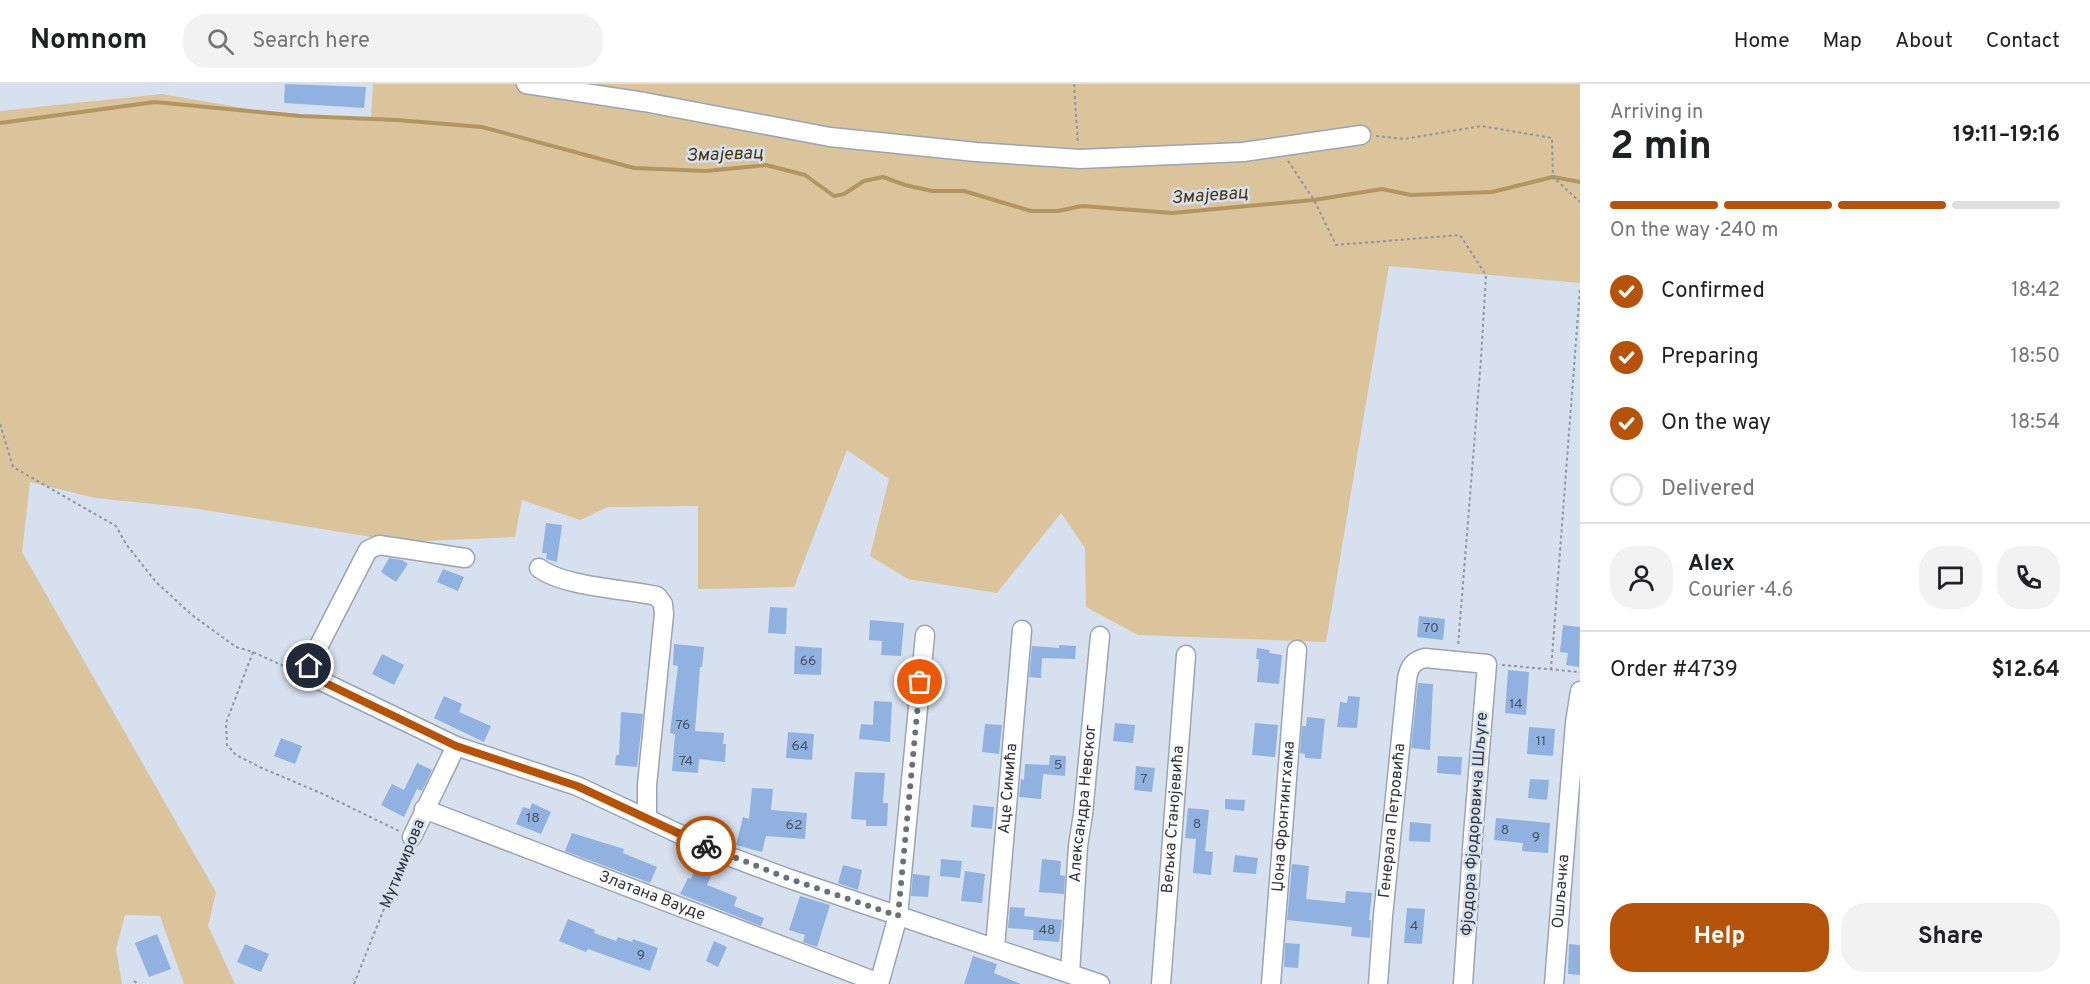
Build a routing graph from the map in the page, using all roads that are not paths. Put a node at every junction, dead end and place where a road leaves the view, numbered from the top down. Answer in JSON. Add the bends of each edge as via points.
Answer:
{"nodes":[{"id":1,"x":526,"y":84,"type":"edge"},
{"id":2,"x":1361,"y":135,"type":"road end"},
{"id":3,"x":465,"y":558,"type":"dead end"},
{"id":4,"x":539,"y":568,"type":"dead end"},
{"id":5,"x":1022,"y":630,"type":"dead end"},
{"id":6,"x":925,"y":635,"type":"dead end"},
{"id":7,"x":1100,"y":636,"type":"dead end"},
{"id":8,"x":1297,"y":650,"type":"dead end"},
{"id":9,"x":1186,"y":655,"type":"dead end"},
{"id":10,"x":1487,"y":664,"type":"joint"},
{"id":11,"x":1580,"y":691,"type":"edge"},
{"id":12,"x":456,"y":746,"type":"junction"},
{"id":13,"x":424,"y":809,"type":"junction"},
{"id":14,"x":647,"y":818,"type":"junction"},
{"id":15,"x":412,"y":837,"type":"road end"},
{"id":16,"x":898,"y":916,"type":"junction"},
{"id":17,"x":995,"y":947,"type":"junction"},
{"id":18,"x":1070,"y":973,"type":"junction"},
{"id":19,"x":879,"y":983,"type":"edge"},
{"id":20,"x":1100,"y":984,"type":"edge"},
{"id":21,"x":1161,"y":984,"type":"edge"},
{"id":22,"x":1271,"y":984,"type":"edge"},
{"id":23,"x":1378,"y":984,"type":"edge"},
{"id":24,"x":1463,"y":984,"type":"edge"},
{"id":25,"x":1554,"y":984,"type":"edge"}],
"edges":[{"from":1,"to":2,"type":"street","via":[[830,137],[1080,159],[1243,152]]},
{"from":3,"to":12,"type":"street","via":[[379,545],[369,550],[311,661],[315,678]]},
{"from":4,"to":14,"type":"street","via":[[549,576],[660,599],[664,614]]},
{"from":5,"to":17,"type":"street","name":"Аце Симића"},
{"from":6,"to":16,"type":"street"},
{"from":7,"to":18,"type":"street","name":"Александра Невског","via":[[1078,846]]},
{"from":8,"to":22,"type":"street","name":"Џона Фронтингхама"},
{"from":9,"to":21,"type":"street","name":"Вељка Станојевића"},
{"from":10,"to":23,"type":"street","name":"Генерала Петровића","via":[[1425,658],[1409,668]]},
{"from":10,"to":24,"type":"street","name":"Фјодора Фјодоровича Шљуге"},
{"from":11,"to":25,"type":"street","name":"Ошљачка"},
{"from":12,"to":13,"type":"street","name":"Мутимирова"},
{"from":12,"to":14,"type":"street","via":[[577,786]]},
{"from":13,"to":15,"type":"street","name":"Мутимирова"},
{"from":13,"to":19,"type":"street","name":"Златана Вауде"},
{"from":14,"to":16,"type":"street","via":[[720,853]]},
{"from":16,"to":17,"type":"street"},
{"from":16,"to":19,"type":"street"},
{"from":17,"to":18,"type":"street"},
{"from":18,"to":20,"type":"street"}]}
